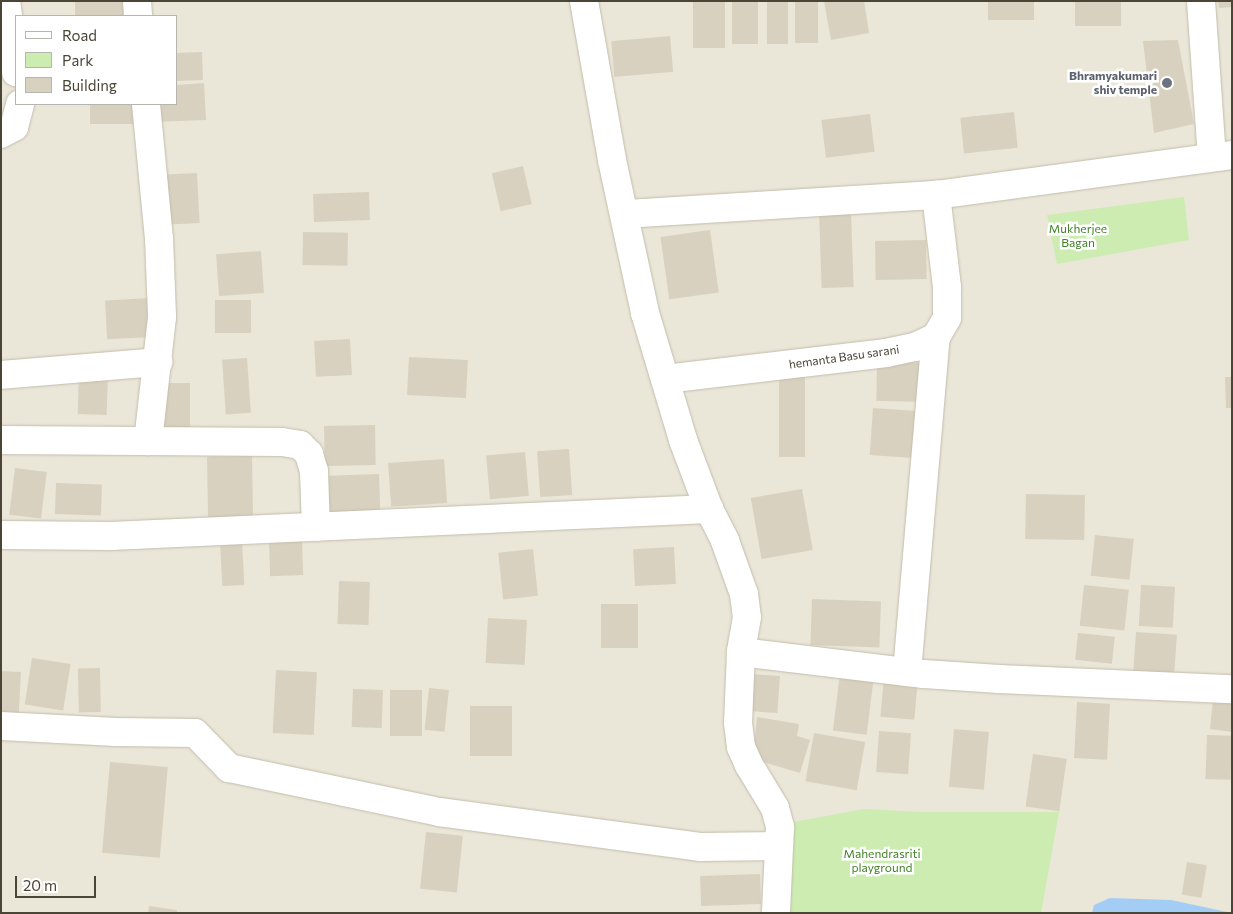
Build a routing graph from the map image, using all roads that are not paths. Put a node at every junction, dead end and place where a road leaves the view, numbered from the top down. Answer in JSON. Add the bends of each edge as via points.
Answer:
{"nodes":[{"id":1,"x":6,"y":1,"type":"edge"},
{"id":2,"x":137,"y":1,"type":"edge"},
{"id":3,"x":584,"y":1,"type":"edge"},
{"id":4,"x":1201,"y":1,"type":"edge"},
{"id":5,"x":138,"y":15,"type":"edge"},
{"id":6,"x":15,"y":65,"type":"edge"},
{"id":7,"x":20,"y":105,"type":"edge"},
{"id":8,"x":146,"y":105,"type":"edge"},
{"id":9,"x":1,"y":134,"type":"edge"},
{"id":10,"x":1222,"y":156,"type":"edge"},
{"id":11,"x":936,"y":195,"type":"junction"},
{"id":12,"x":625,"y":214,"type":"junction"},
{"id":13,"x":936,"y":337,"type":"junction"},
{"id":14,"x":158,"y":362,"type":"junction"},
{"id":15,"x":1,"y":376,"type":"edge"},
{"id":16,"x":664,"y":379,"type":"junction"},
{"id":17,"x":1,"y":440,"type":"edge"},
{"id":18,"x":148,"y":441,"type":"junction"},
{"id":19,"x":710,"y":509,"type":"junction"},
{"id":20,"x":316,"y":527,"type":"junction"},
{"id":21,"x":1,"y":535,"type":"edge"},
{"id":22,"x":741,"y":652,"type":"junction"},
{"id":23,"x":907,"y":672,"type":"junction"},
{"id":24,"x":1232,"y":689,"type":"edge"},
{"id":25,"x":1,"y":726,"type":"edge"},
{"id":26,"x":780,"y":846,"type":"junction"},
{"id":27,"x":776,"y":913,"type":"edge"}],
"edges":[{"from":1,"to":6,"type":"street"},
{"from":2,"to":5,"type":"street"},
{"from":3,"to":12,"type":"street","via":[[612,160]]},
{"from":4,"to":10,"type":"street"},
{"from":7,"to":9,"type":"street","via":[[14,127]]},
{"from":8,"to":14,"type":"street","via":[[161,282]]},
{"from":10,"to":11,"type":"street"},
{"from":11,"to":12,"type":"street"},
{"from":11,"to":13,"type":"street","via":[[947,287],[947,318]]},
{"from":12,"to":16,"type":"street","via":[[645,313]]},
{"from":13,"to":16,"type":"street","name":"hemanta Basu sarani","via":[[915,347],[886,353]]},
{"from":13,"to":23,"type":"street"},
{"from":14,"to":15,"type":"street"},
{"from":14,"to":18,"type":"street"},
{"from":16,"to":19,"type":"street"},
{"from":17,"to":18,"type":"street"},
{"from":18,"to":20,"type":"street","via":[[282,442],[300,445],[309,454],[314,471]]},
{"from":19,"to":20,"type":"street"},
{"from":19,"to":22,"type":"street","via":[[744,594],[746,617]]},
{"from":20,"to":21,"type":"street","via":[[111,536]]},
{"from":22,"to":23,"type":"street"},
{"from":22,"to":26,"type":"street","via":[[738,715],[742,747],[775,808]]},
{"from":23,"to":24,"type":"street","via":[[999,680]]},
{"from":25,"to":26,"type":"street","via":[[195,734],[229,768],[439,812],[700,847]]},
{"from":26,"to":27,"type":"street"}]}
